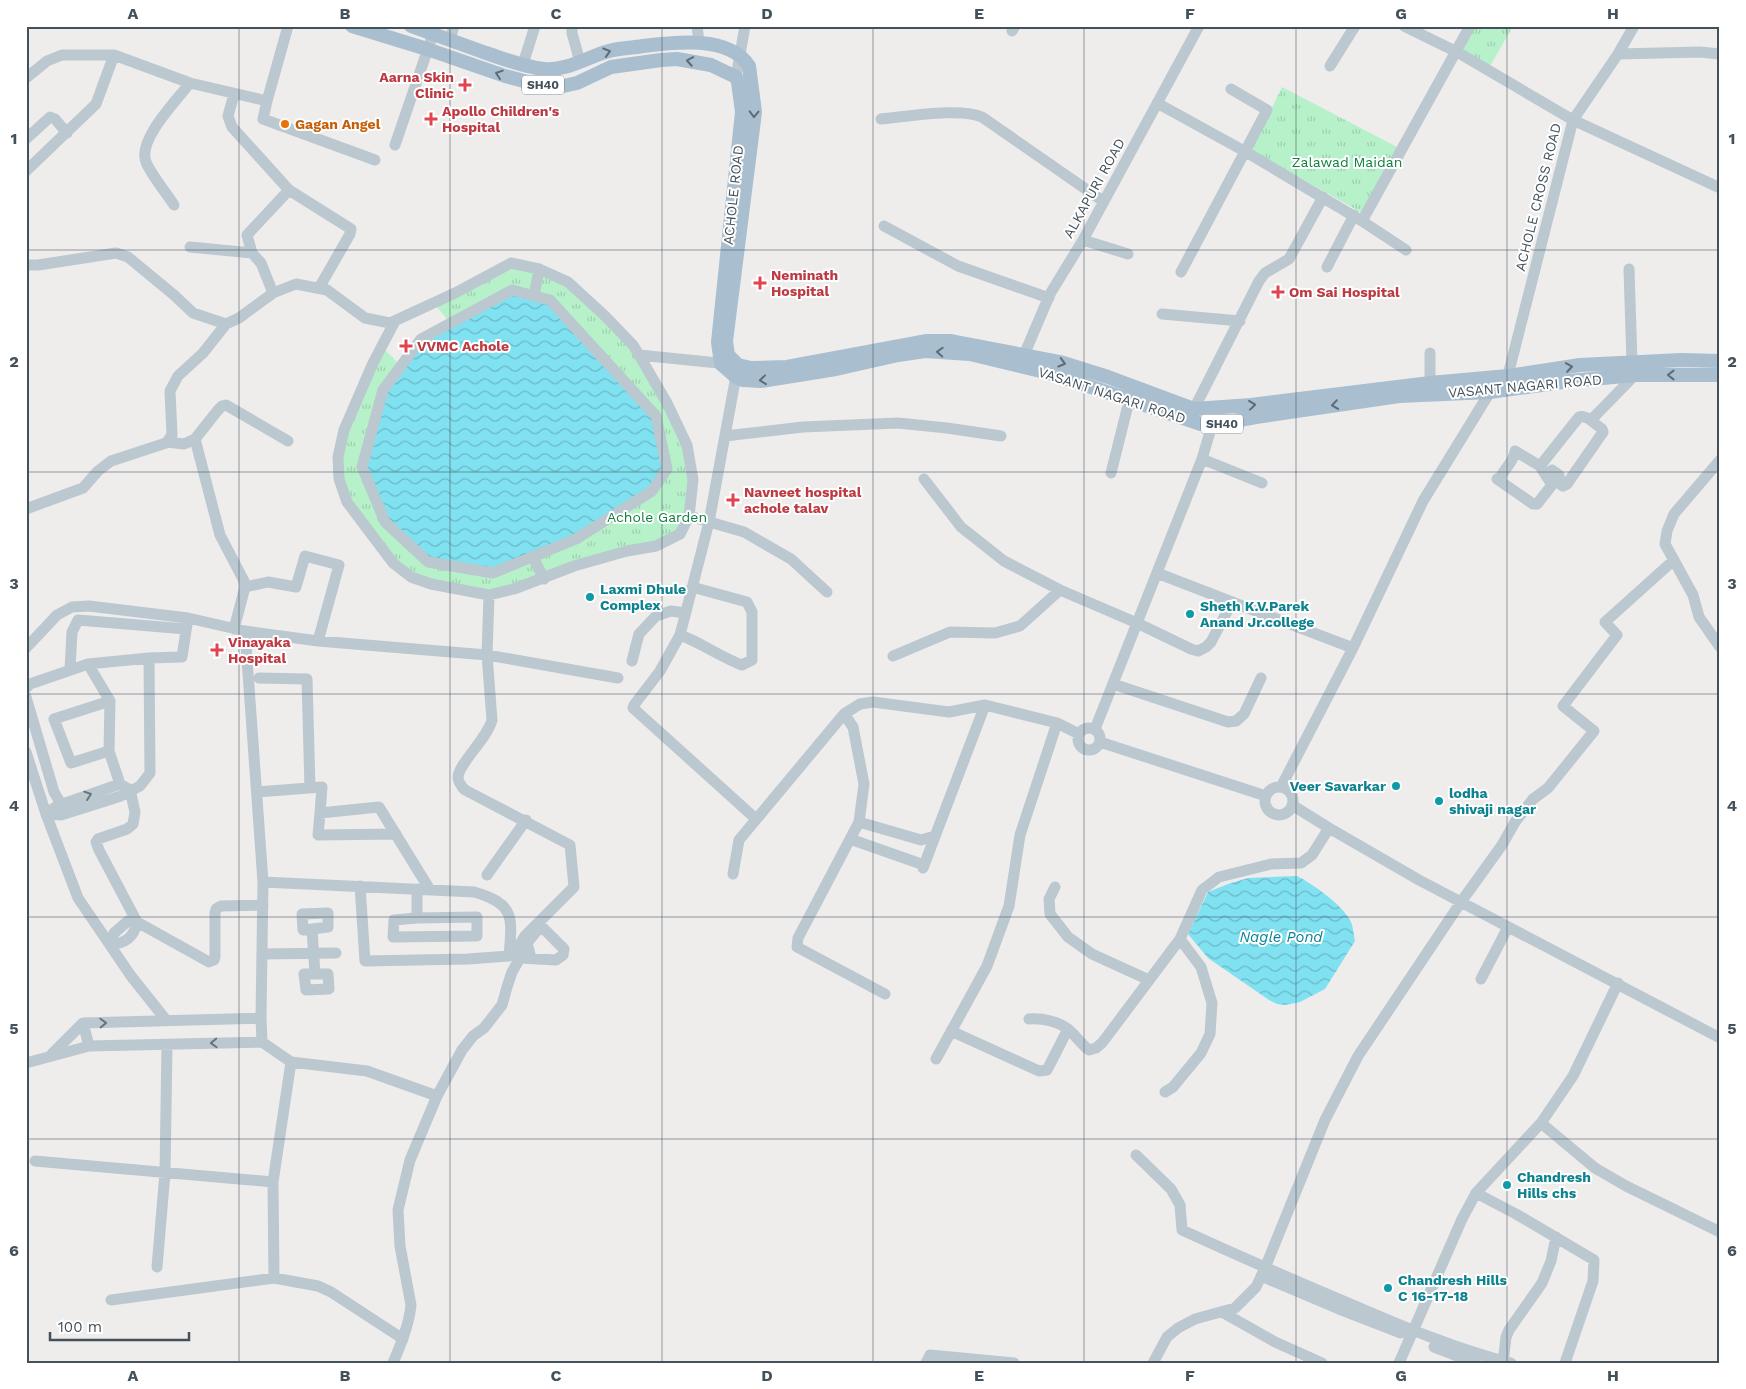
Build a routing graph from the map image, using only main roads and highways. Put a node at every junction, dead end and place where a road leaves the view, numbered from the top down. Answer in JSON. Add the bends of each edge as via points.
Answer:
{"nodes":[{"id":1,"x":352,"y":26,"type":"edge"},
{"id":2,"x":410,"y":26,"type":"edge"},
{"id":3,"x":452,"y":33,"type":"edge"},
{"id":4,"x":1720,"y":360,"type":"edge"},
{"id":5,"x":1634,"y":369,"type":"junction"},
{"id":6,"x":737,"y":371,"type":"junction"},
{"id":7,"x":1720,"y":376,"type":"edge"},
{"id":8,"x":1507,"y":383,"type":"junction"},
{"id":9,"x":1131,"y":394,"type":"junction"}],
"edges":[{"from":6,"to":1,"type":"main road","name":"ACHOLE ROAD","number":"SH40","one_way":true,"via":[[721,364],[718,342],[742,112],[736,77],[711,65],[677,59],[611,67],[577,83],[559,87],[539,85]]},
{"from":2,"to":3,"type":"main road","number":"SH40","via":[[433,34]]},
{"from":3,"to":6,"type":"main road","name":"ACHOLE ROAD","number":"SH40","one_way":true,"via":[[542,69],[555,69],[610,51],[669,43],[699,42],[723,48],[745,61],[755,112],[726,341],[726,350]]},
{"from":4,"to":5,"type":"main road","name":"VASANT NAGARI ROAD","number":"SH40","via":[[1681,360]]},
{"from":7,"to":5,"type":"main road","name":"VASANT NAGARI ROAD","number":"SH40","one_way":true},
{"from":5,"to":8,"type":"main road","name":"VASANT NAGARI ROAD","number":"SH40","via":[[1580,366]]},
{"from":6,"to":9,"type":"main road","name":"VASANT NAGARI ROAD","number":"SH40","via":[[787,367],[927,341],[951,342],[1022,360],[1060,362]]},
{"from":9,"to":8,"type":"main road","name":"VASANT NAGARI ROAD","number":"SH40","one_way":true,"via":[[1194,409],[1494,377]]},
{"from":8,"to":9,"type":"main road","name":"VASANT NAGARI ROAD","number":"SH40","one_way":true,"via":[[1490,392],[1399,396],[1212,425],[1201,424]]}]}
